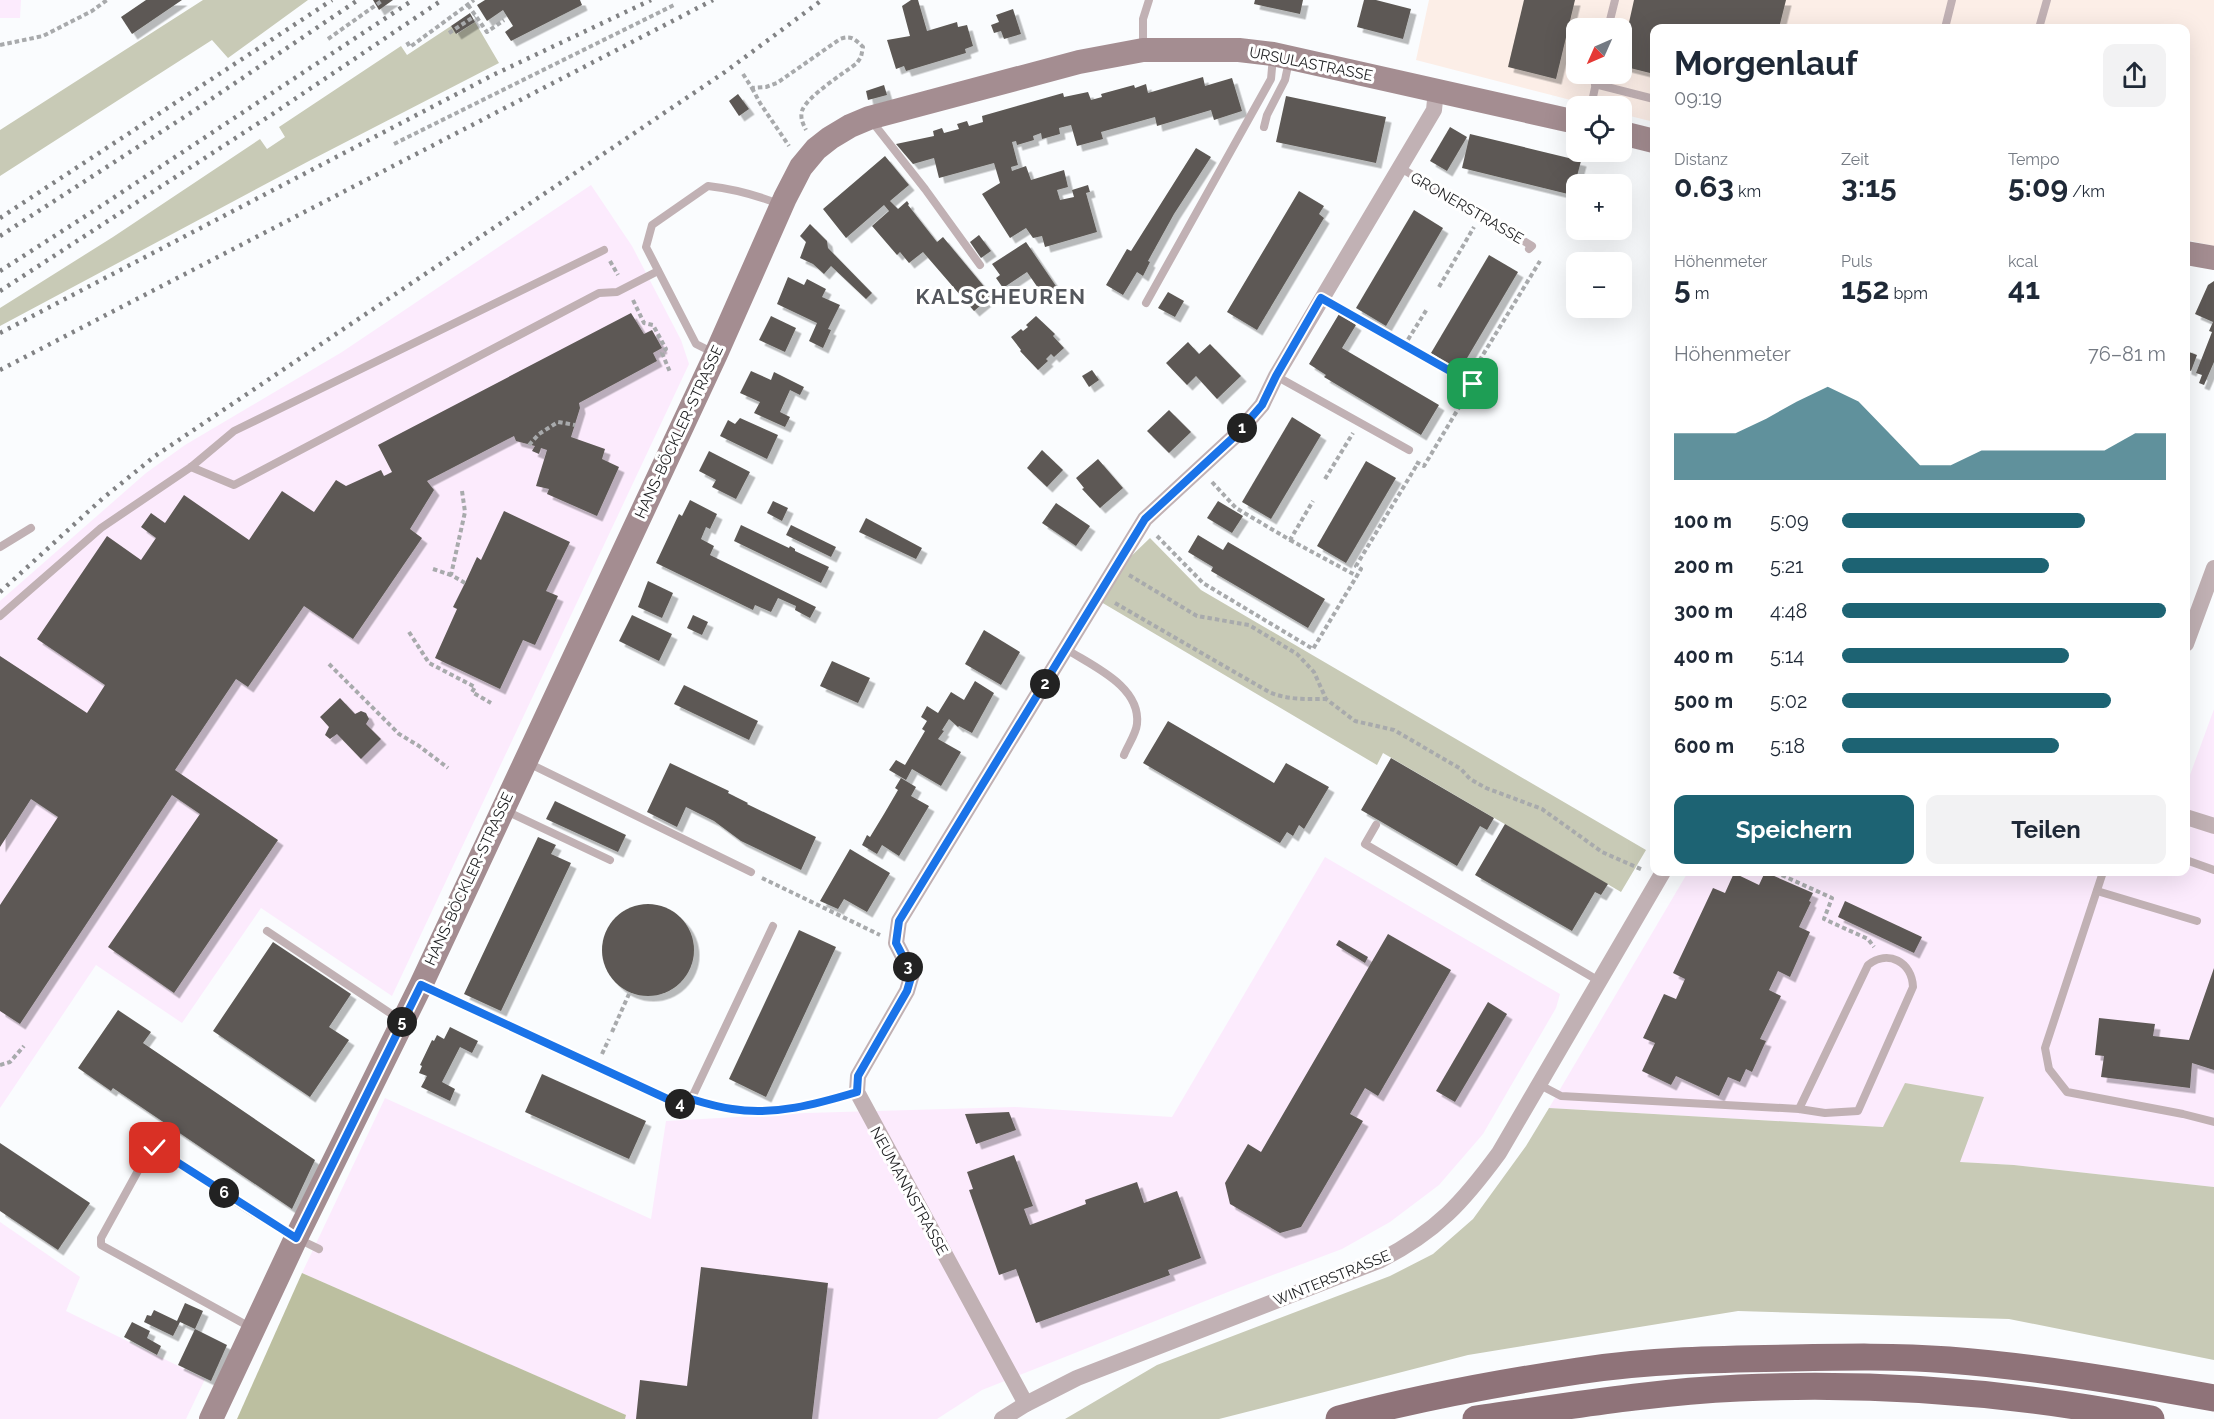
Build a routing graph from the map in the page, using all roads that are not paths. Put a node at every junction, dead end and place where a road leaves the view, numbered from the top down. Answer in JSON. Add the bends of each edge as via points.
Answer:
{"nodes":[{"id":1,"x":1149,"y":0,"type":"edge"},
{"id":2,"x":1615,"y":0,"type":"edge"},
{"id":3,"x":1952,"y":0,"type":"edge"},
{"id":4,"x":2047,"y":0,"type":"edge"},
{"id":5,"x":1610,"y":18,"type":"edge"},
{"id":6,"x":1946,"y":24,"type":"edge"},
{"id":7,"x":2040,"y":24,"type":"edge"},
{"id":8,"x":1143,"y":50,"type":"junction"},
{"id":9,"x":1282,"y":56,"type":"junction"},
{"id":10,"x":1596,"y":84,"type":"joint"},
{"id":11,"x":1436,"y":90,"type":"junction"},
{"id":12,"x":1593,"y":96,"type":"edge"},
{"id":13,"x":1650,"y":98,"type":"edge"},
{"id":14,"x":870,"y":118,"type":"junction"},
{"id":15,"x":1566,"y":120,"type":"edge"},
{"id":16,"x":1264,"y":127,"type":"dead end"},
{"id":17,"x":1632,"y":136,"type":"edge"},
{"id":18,"x":1650,"y":140,"type":"edge"},
{"id":19,"x":1398,"y":167,"type":"junction"},
{"id":20,"x":783,"y":202,"type":"junction"},
{"id":21,"x":1528,"y":249,"type":"road end"},
{"id":22,"x":604,"y":250,"type":"road end"},
{"id":23,"x":2190,"y":254,"type":"edge"},
{"id":24,"x":2214,"y":258,"type":"edge"},
{"id":25,"x":980,"y":265,"type":"dead end"},
{"id":26,"x":658,"y":271,"type":"junction"},
{"id":27,"x":1146,"y":303,"type":"dead end"},
{"id":28,"x":716,"y":354,"type":"junction"},
{"id":29,"x":1276,"y":376,"type":"junction"},
{"id":30,"x":1409,"y":450,"type":"road end"},
{"id":31,"x":191,"y":467,"type":"junction"},
{"id":32,"x":31,"y":528,"type":"dead end"},
{"id":33,"x":0,"y":547,"type":"edge"},
{"id":34,"x":2214,"y":568,"type":"edge"},
{"id":35,"x":0,"y":616,"type":"edge"},
{"id":36,"x":2190,"y":633,"type":"edge"},
{"id":37,"x":1066,"y":649,"type":"junction"},
{"id":38,"x":1124,"y":754,"type":"dead end"},
{"id":39,"x":525,"y":761,"type":"junction"},
{"id":40,"x":502,"y":809,"type":"junction"},
{"id":41,"x":2190,"y":818,"type":"edge"},
{"id":42,"x":1376,"y":825,"type":"dead end"},
{"id":43,"x":2214,"y":826,"type":"edge"},
{"id":44,"x":610,"y":860,"type":"dead end"},
{"id":45,"x":2190,"y":861,"type":"edge"},
{"id":46,"x":2214,"y":870,"type":"edge"},
{"id":47,"x":751,"y":872,"type":"road end"},
{"id":48,"x":1660,"y":876,"type":"edge"},
{"id":49,"x":2102,"y":876,"type":"edge"},
{"id":50,"x":2097,"y":891,"type":"junction"},
{"id":51,"x":2197,"y":921,"type":"dead end"},
{"id":52,"x":773,"y":926,"type":"dead end"},
{"id":53,"x":267,"y":931,"type":"dead end"},
{"id":54,"x":1599,"y":981,"type":"junction"},
{"id":55,"x":421,"y":985,"type":"junction"},
{"id":56,"x":403,"y":1021,"type":"junction"},
{"id":57,"x":1540,"y":1085,"type":"junction"},
{"id":58,"x":857,"y":1092,"type":"joint"},
{"id":59,"x":1799,"y":1109,"type":"junction"},
{"id":60,"x":2214,"y":1122,"type":"edge"},
{"id":61,"x":296,"y":1238,"type":"junction"},
{"id":62,"x":319,"y":1248,"type":"dead end"},
{"id":63,"x":254,"y":1329,"type":"junction"},
{"id":64,"x":2214,"y":1398,"type":"edge"},
{"id":65,"x":1026,"y":1404,"type":"junction"},
{"id":66,"x":211,"y":1419,"type":"edge"},
{"id":67,"x":1002,"y":1419,"type":"edge"},
{"id":68,"x":1339,"y":1419,"type":"edge"},
{"id":69,"x":1476,"y":1419,"type":"edge"},
{"id":70,"x":2151,"y":1419,"type":"edge"}],
"edges":[{"from":1,"to":8,"type":"lane","via":[[1143,19]]},
{"from":2,"to":5,"type":"lane"},
{"from":3,"to":6,"type":"lane"},
{"from":4,"to":7,"type":"lane"},
{"from":8,"to":9,"type":"street","name":"URSULASTRASSE","via":[[1228,50]]},
{"from":8,"to":14,"type":"street","name":"URSULASTRASSE","via":[[1078,62]]},
{"from":9,"to":11,"type":"street","name":"URSULASTRASSE"},
{"from":9,"to":16,"type":"lane","via":[[1285,80]]},
{"from":9,"to":27,"type":"lane"},
{"from":10,"to":12,"type":"lane"},
{"from":10,"to":13,"type":"lane"},
{"from":11,"to":15,"type":"street","name":"URSULASTRASSE"},
{"from":11,"to":19,"type":"street","name":"GRONERSTRASSE","via":[[1434,110]]},
{"from":14,"to":20,"type":"street","name":"URSULASTRASSE","via":[[850,126],[816,149],[801,167]]},
{"from":14,"to":25,"type":"lane"},
{"from":17,"to":18,"type":"street"},
{"from":19,"to":21,"type":"lane","name":"GRONERSTRASSE","via":[[1532,246]]},
{"from":19,"to":29,"type":"street","name":"GRONERSTRASSE"},
{"from":20,"to":26,"type":"lane","via":[[708,186],[652,225],[646,247]]},
{"from":20,"to":28,"type":"street","name":"HANS-BÖCKLER-STRASSE"},
{"from":22,"to":31,"type":"lane","via":[[234,431]]},
{"from":23,"to":24,"type":"street"},
{"from":26,"to":28,"type":"lane","via":[[696,344]]},
{"from":26,"to":31,"type":"lane","via":[[617,292],[599,293],[234,485]]},
{"from":28,"to":39,"type":"street","name":"HANS-BÖCKLER-STRASSE"},
{"from":29,"to":30,"type":"lane"},
{"from":29,"to":37,"type":"street","name":"GRONERSTRASSE","via":[[1262,405],[1236,435],[1145,519]]},
{"from":31,"to":35,"type":"lane","via":[[100,528]]},
{"from":32,"to":33,"type":"lane"},
{"from":34,"to":36,"type":"street"},
{"from":37,"to":38,"type":"lane","via":[[1109,676],[1128,694],[1136,710],[1137,726]]},
{"from":37,"to":58,"type":"street","name":"GRONERSTRASSE","via":[[899,921],[896,943],[912,974],[907,991],[858,1076]]},
{"from":39,"to":40,"type":"street","name":"HANS-BÖCKLER-STRASSE"},
{"from":39,"to":47,"type":"lane"},
{"from":40,"to":44,"type":"lane"},
{"from":40,"to":55,"type":"street","name":"HANS-BÖCKLER-STRASSE"},
{"from":41,"to":43,"type":"street"},
{"from":42,"to":54,"type":"lane","via":[[1365,844]]},
{"from":45,"to":46,"type":"lane"},
{"from":48,"to":54,"type":"street","name":"WINTERSTRASSE"},
{"from":49,"to":50,"type":"lane"},
{"from":50,"to":51,"type":"lane"},
{"from":50,"to":60,"type":"lane","via":[[2045,1048],[2049,1069],[2067,1092]]},
{"from":52,"to":55,"type":"lane","via":[[687,1108]]},
{"from":53,"to":56,"type":"lane"},
{"from":54,"to":57,"type":"street","name":"WINTERSTRASSE"},
{"from":55,"to":56,"type":"street","name":"HANS-BÖCKLER-STRASSE"},
{"from":56,"to":61,"type":"street","name":"HANS-BÖCKLER-STRASSE"},
{"from":57,"to":59,"type":"lane","via":[[1561,1096]]},
{"from":57,"to":65,"type":"street","name":"WINTERSTRASSE","via":[[1472,1189],[1441,1222],[1406,1247],[1382,1260],[1077,1378]]},
{"from":58,"to":65,"type":"street","name":"NEUMANNSTRASSE"},
{"from":59,"to":59,"type":"lane","via":[[1868,965],[1881,958],[1904,964],[1911,972],[1913,987],[1858,1111],[1824,1113]]},
{"from":61,"to":62,"type":"lane"},
{"from":61,"to":63,"type":"street","name":"HANS-BÖCKLER-STRASSE"},
{"from":61,"to":63,"type":"lane","via":[[152,1147],[101,1238],[103,1247]]},
{"from":63,"to":66,"type":"street","name":"HANS-BÖCKLER-STRASSE"},
{"from":64,"to":68,"type":"main road","via":[[2032,1368],[1948,1360],[1753,1359],[1580,1370],[1413,1400]]},
{"from":65,"to":67,"type":"street","name":"WINTERSTRASSE"},
{"from":69,"to":70,"type":"main road","via":[[1738,1388],[1862,1388],[1983,1395]]}]}
